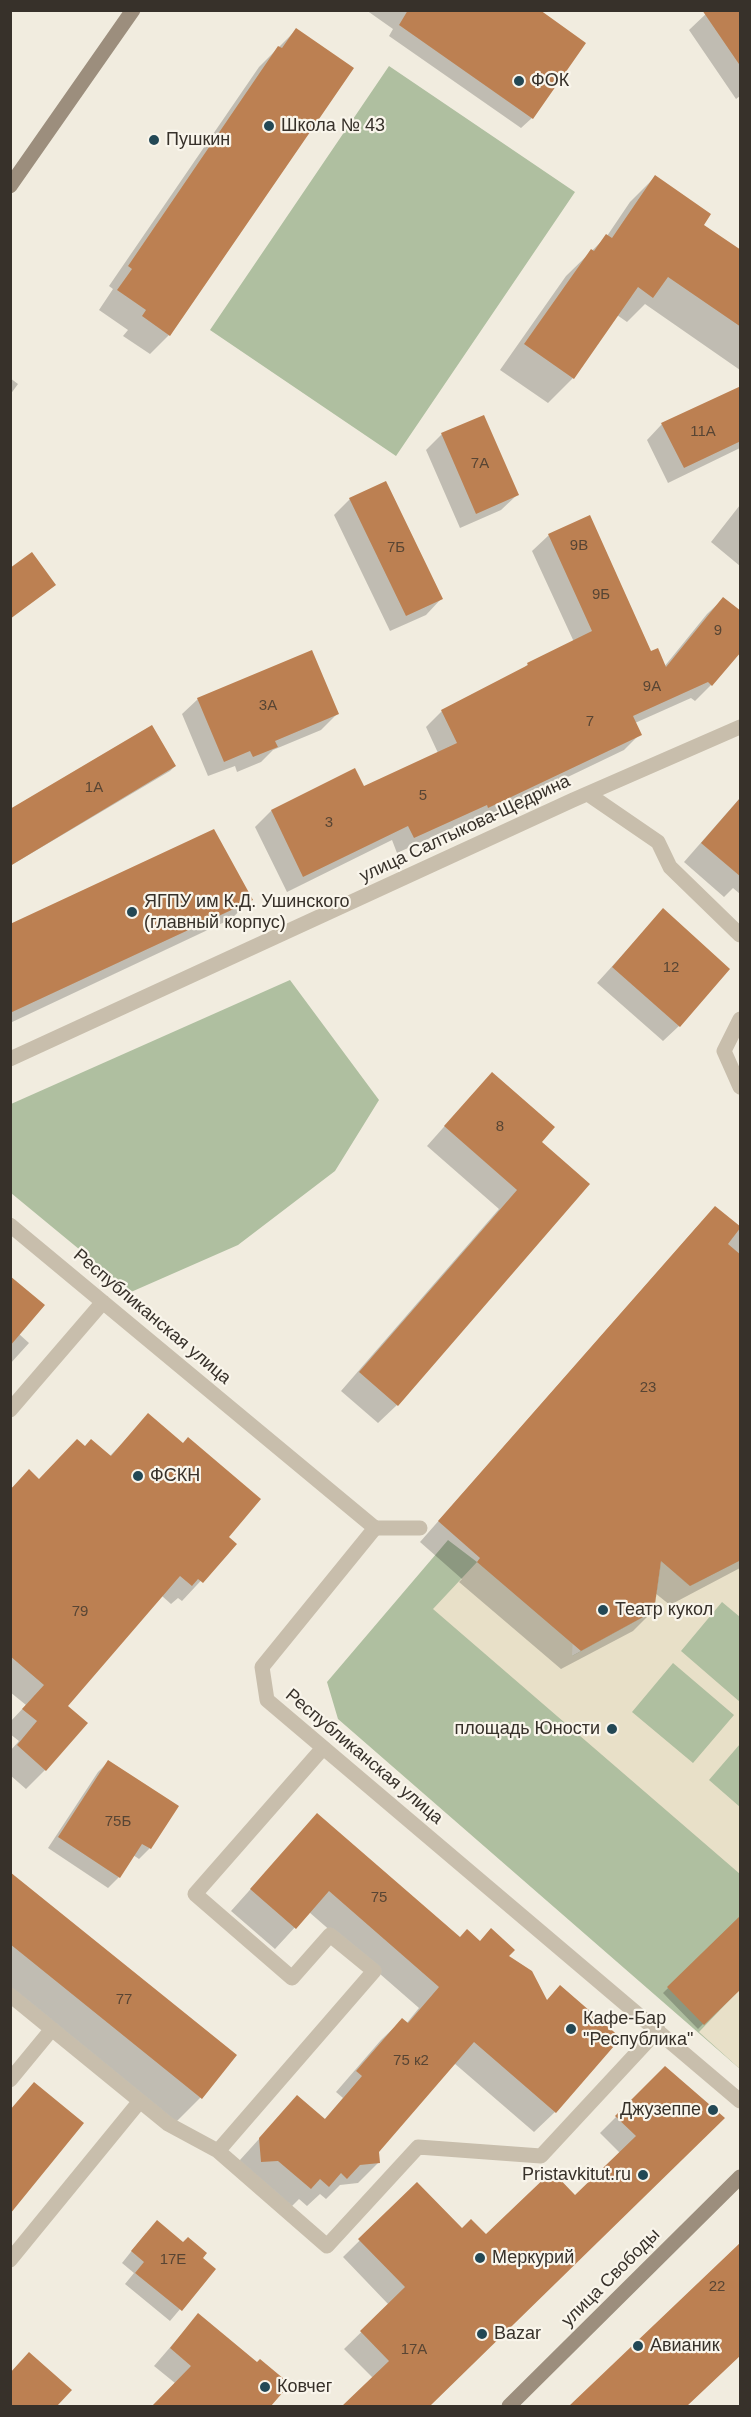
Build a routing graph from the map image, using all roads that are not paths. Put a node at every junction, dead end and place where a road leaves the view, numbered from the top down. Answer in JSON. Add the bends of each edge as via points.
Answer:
{"nodes":[{"id":1,"x":133,"y":10,"type":"edge"},
{"id":2,"x":10,"y":186,"type":"edge"},
{"id":3,"x":741,"y":727,"type":"edge"},
{"id":4,"x":588,"y":794,"type":"junction"},
{"id":5,"x":741,"y":935,"type":"edge"},
{"id":6,"x":741,"y":1019,"type":"edge"},
{"id":7,"x":10,"y":1059,"type":"edge"},
{"id":8,"x":741,"y":1087,"type":"edge"},
{"id":9,"x":10,"y":1225,"type":"edge"},
{"id":10,"x":103,"y":1302,"type":"junction"},
{"id":11,"x":10,"y":1410,"type":"edge"},
{"id":12,"x":375,"y":1528,"type":"junction"},
{"id":13,"x":420,"y":1528,"type":"dead end"},
{"id":14,"x":323,"y":1748,"type":"junction"},
{"id":15,"x":10,"y":1995,"type":"edge"},
{"id":16,"x":52,"y":2029,"type":"junction"},
{"id":17,"x":658,"y":2030,"type":"junction"},
{"id":18,"x":10,"y":2080,"type":"edge"},
{"id":19,"x":140,"y":2101,"type":"junction"},
{"id":20,"x":741,"y":2101,"type":"edge"},
{"id":21,"x":218,"y":2151,"type":"junction"},
{"id":22,"x":741,"y":2177,"type":"edge"},
{"id":23,"x":10,"y":2260,"type":"edge"},
{"id":24,"x":509,"y":2406,"type":"edge"}],
"edges":[{"from":1,"to":2,"type":"main road"},
{"from":3,"to":4,"type":"street","name":"улица Салтыкова-Щедрина"},
{"from":4,"to":5,"type":"street","via":[[658,842],[670,867]]},
{"from":4,"to":7,"type":"street","name":"улица Салтыкова-Щедрина"},
{"from":6,"to":8,"type":"street","via":[[724,1051]]},
{"from":9,"to":10,"type":"street","name":"Республиканская улица"},
{"from":10,"to":11,"type":"street"},
{"from":10,"to":12,"type":"street","name":"Республиканская улица"},
{"from":12,"to":13,"type":"street"},
{"from":12,"to":14,"type":"street","name":"Республиканская улица","via":[[262,1667],[267,1700]]},
{"from":14,"to":17,"type":"street","name":"Республиканская улица"},
{"from":14,"to":21,"type":"street","via":[[195,1894],[292,1978],[330,1935],[374,1971]]},
{"from":15,"to":16,"type":"street"},
{"from":16,"to":18,"type":"street"},
{"from":16,"to":19,"type":"street"},
{"from":17,"to":20,"type":"street","name":"Республиканская улица"},
{"from":17,"to":21,"type":"street","via":[[541,2156],[418,2147],[327,2246]]},
{"from":19,"to":21,"type":"street","via":[[168,2124]]},
{"from":19,"to":23,"type":"street"},
{"from":22,"to":24,"type":"main road","name":"улица Свободы"}]}
